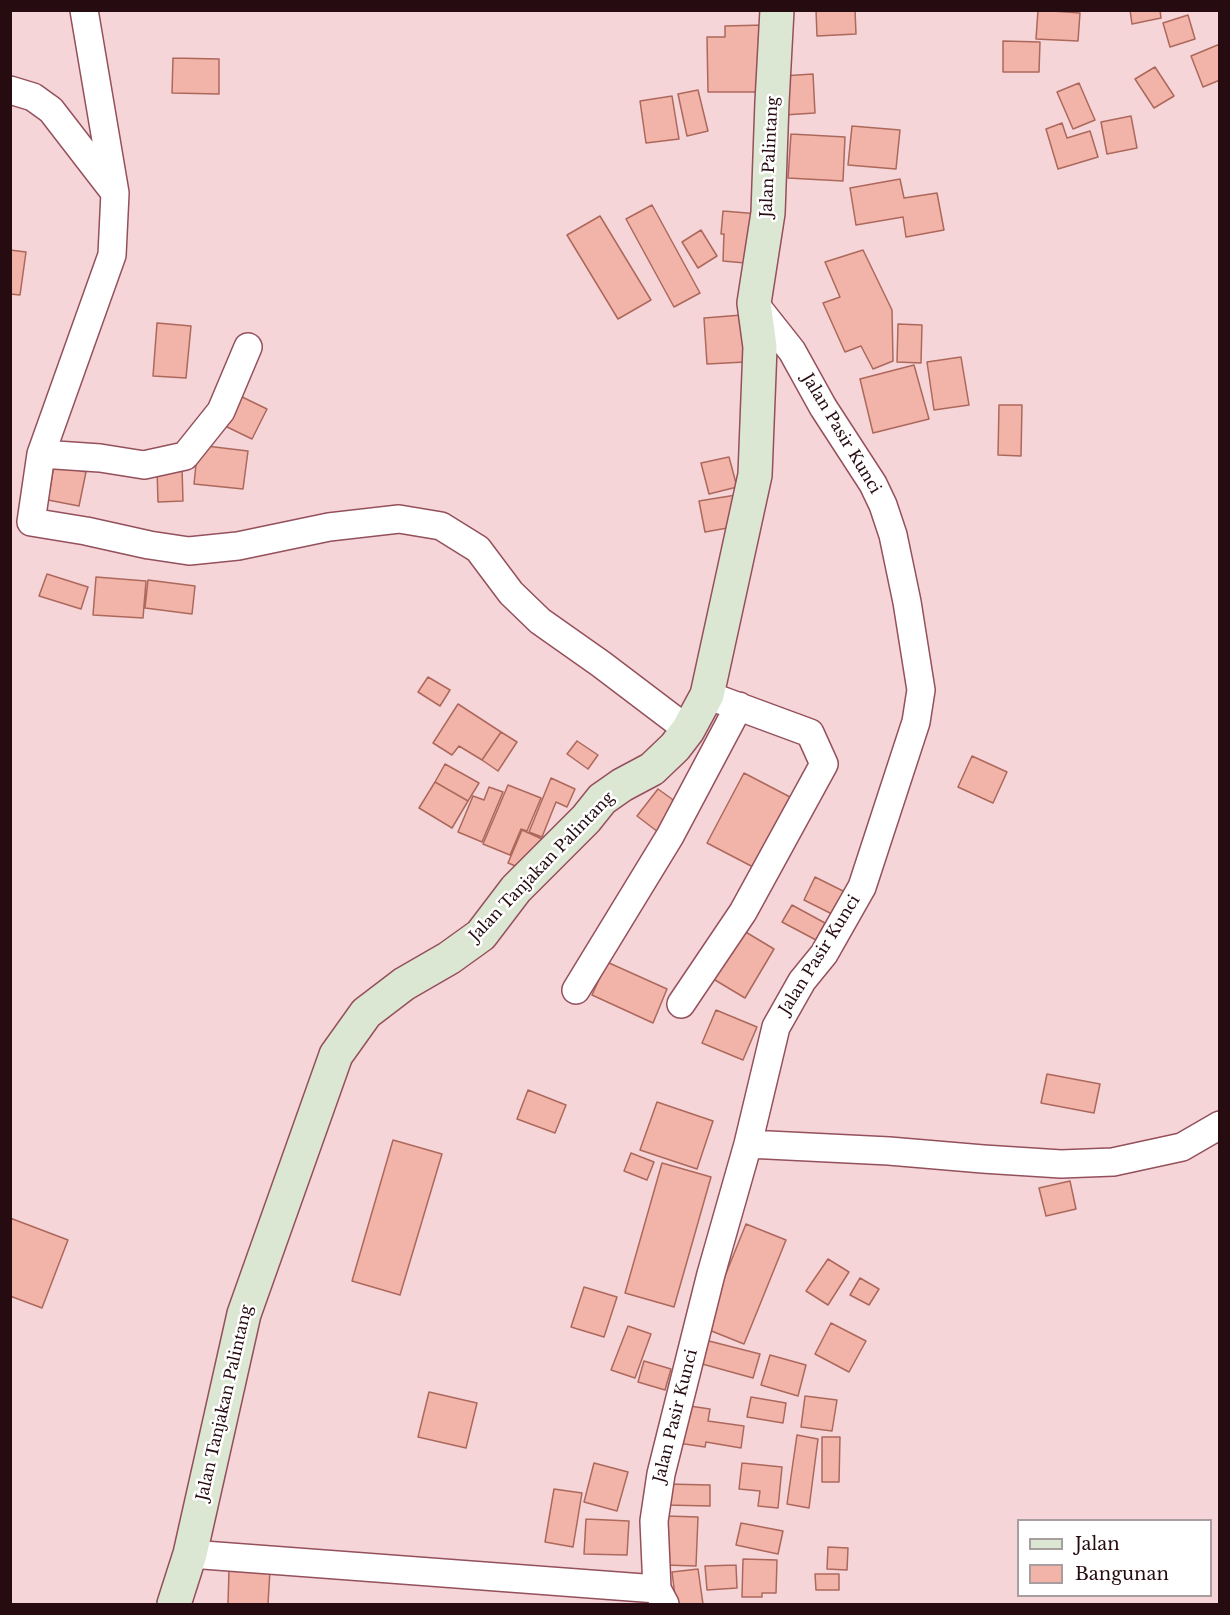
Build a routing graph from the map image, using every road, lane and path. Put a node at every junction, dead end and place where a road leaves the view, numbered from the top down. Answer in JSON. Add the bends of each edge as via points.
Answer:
{"nodes":[{"id":1,"x":84,"y":10,"type":"edge"},
{"id":2,"x":777,"y":10,"type":"edge"},
{"id":3,"x":10,"y":90,"type":"edge"},
{"id":4,"x":115,"y":193,"type":"junction"},
{"id":5,"x":754,"y":303,"type":"junction"},
{"id":6,"x":248,"y":347,"type":"dead end"},
{"id":7,"x":41,"y":454,"type":"junction"},
{"id":8,"x":21,"y":521,"type":"edge"},
{"id":9,"x":707,"y":695,"type":"junction"},
{"id":10,"x":739,"y":706,"type":"junction"},
{"id":11,"x":688,"y":730,"type":"junction"},
{"id":12,"x":576,"y":990,"type":"dead end"},
{"id":13,"x":681,"y":1004,"type":"dead end"},
{"id":14,"x":1220,"y":1125,"type":"edge"},
{"id":15,"x":748,"y":1144,"type":"junction"},
{"id":16,"x":190,"y":1554,"type":"junction"},
{"id":17,"x":661,"y":1597,"type":"edge"},
{"id":18,"x":174,"y":1605,"type":"edge"}],
"edges":[{"from":1,"to":4,"type":"street"},
{"from":2,"to":5,"type":"street","name":"Jalan Palintang","via":[[768,213]]},
{"from":3,"to":4,"type":"street","via":[[33,97],[51,110]]},
{"from":4,"to":7,"type":"street","via":[[112,255]]},
{"from":5,"to":9,"type":"street","name":"Jalan Tanjakan Palintang","via":[[760,347],[755,475]]},
{"from":5,"to":15,"type":"street","name":"Jalan Pasir Kunci","via":[[792,351],[883,505],[907,602],[921,690],[916,722],[862,887],[776,1027]]},
{"from":6,"to":7,"type":"street","via":[[221,411],[185,456],[144,465]]},
{"from":7,"to":8,"type":"street"},
{"from":8,"to":11,"type":"street","via":[[189,552],[399,519],[441,526],[478,549],[511,593],[540,621]]},
{"from":9,"to":10,"type":"street"},
{"from":9,"to":11,"type":"street","name":"Jalan Tanjakan Palintang"},
{"from":10,"to":12,"type":"street","via":[[670,836]]},
{"from":10,"to":13,"type":"street","via":[[810,733],[824,764],[743,912]]},
{"from":11,"to":16,"type":"street","name":"Jalan Tanjakan Palintang","via":[[652,769],[602,799],[516,889],[481,935],[366,1013],[336,1055],[244,1314]]},
{"from":14,"to":15,"type":"street","via":[[1182,1147],[1113,1162],[1060,1164],[889,1150]]},
{"from":15,"to":17,"type":"street","name":"Jalan Pasir Kunci","via":[[660,1474],[654,1521]]},
{"from":16,"to":17,"type":"street"},
{"from":16,"to":18,"type":"street","name":"Jalan Tanjakan Palintang"}]}
